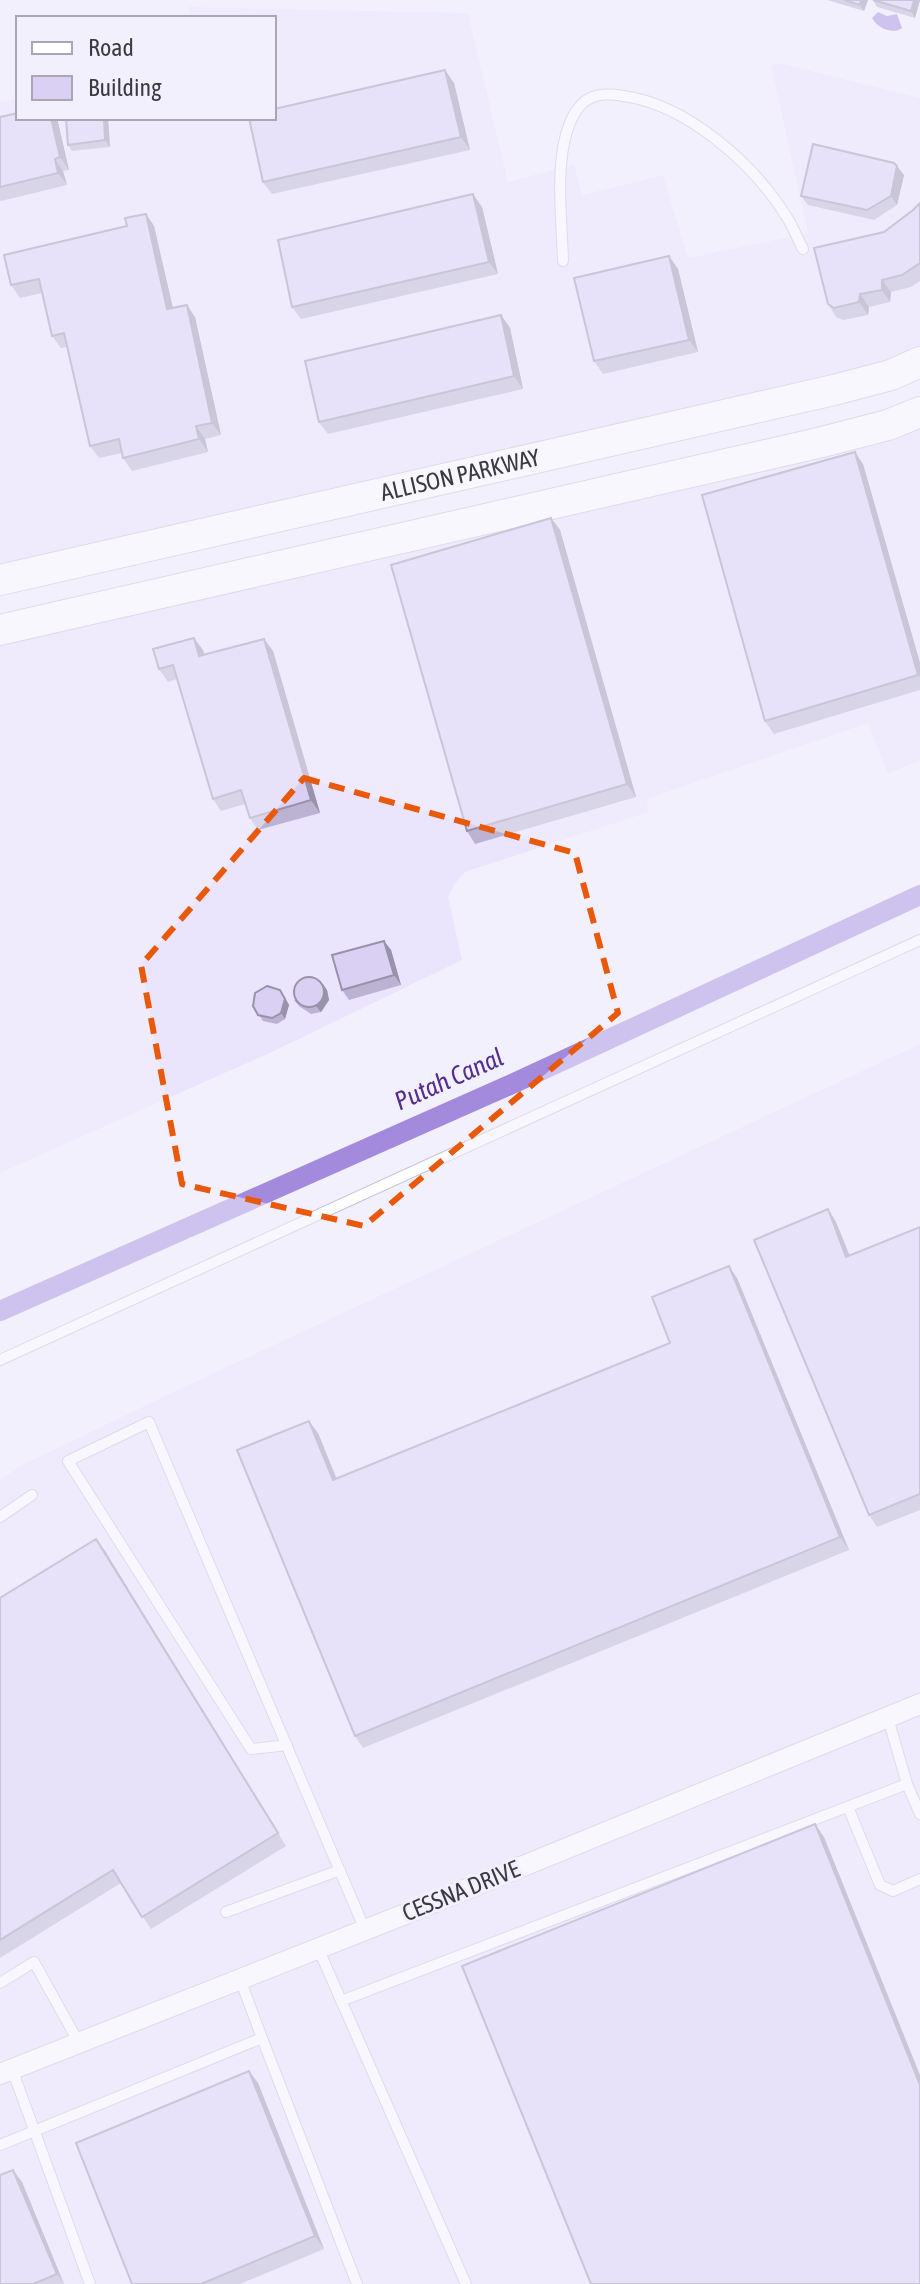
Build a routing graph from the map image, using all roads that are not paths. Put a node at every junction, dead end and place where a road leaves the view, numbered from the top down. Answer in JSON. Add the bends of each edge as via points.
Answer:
{"nodes":[{"id":1,"x":803,"y":249,"type":"dead end"},
{"id":2,"x":563,"y":261,"type":"dead end"},
{"id":3,"x":920,"y":362,"type":"edge"},
{"id":4,"x":920,"y":412,"type":"edge"},
{"id":5,"x":0,"y":580,"type":"edge"},
{"id":6,"x":0,"y":630,"type":"edge"},
{"id":7,"x":920,"y":940,"type":"edge"},
{"id":8,"x":0,"y":1360,"type":"edge"},
{"id":9,"x":32,"y":1495,"type":"dead end"},
{"id":10,"x":0,"y":1517,"type":"edge"},
{"id":11,"x":920,"y":1704,"type":"edge"},
{"id":12,"x":888,"y":1718,"type":"junction"},
{"id":13,"x":287,"y":1745,"type":"junction"},
{"id":14,"x":907,"y":1784,"type":"junction"},
{"id":15,"x":848,"y":1807,"type":"junction"},
{"id":16,"x":920,"y":1814,"type":"edge"},
{"id":17,"x":340,"y":1870,"type":"junction"},
{"id":18,"x":920,"y":1879,"type":"edge"},
{"id":19,"x":226,"y":1912,"type":"dead end"},
{"id":20,"x":365,"y":1930,"type":"junction"},
{"id":21,"x":318,"y":1948,"type":"junction"},
{"id":22,"x":240,"y":1979,"type":"junction"},
{"id":23,"x":0,"y":1983,"type":"edge"},
{"id":24,"x":341,"y":2001,"type":"junction"},
{"id":25,"x":262,"y":2038,"type":"junction"},
{"id":26,"x":79,"y":2043,"type":"junction"},
{"id":27,"x":6,"y":2072,"type":"edge"},
{"id":28,"x":33,"y":2129,"type":"junction"},
{"id":29,"x":0,"y":2145,"type":"edge"},
{"id":30,"x":90,"y":2284,"type":"edge"},
{"id":31,"x":357,"y":2284,"type":"edge"},
{"id":32,"x":466,"y":2284,"type":"edge"}],
"edges":[{"from":1,"to":2,"type":"lane","via":[[771,196],[702,128],[662,104],[601,94],[589,97],[577,110],[566,137]]},
{"from":3,"to":5,"type":"street","name":"ALLISON PARKWAY","via":[[834,390]]},
{"from":4,"to":6,"type":"street","name":"ALLISON PARKWAY","via":[[818,443]]},
{"from":7,"to":8,"type":"lane"},
{"from":9,"to":10,"type":"lane"},
{"from":11,"to":12,"type":"street","name":"CESSNA DRIVE"},
{"from":12,"to":14,"type":"lane"},
{"from":12,"to":20,"type":"street","name":"CESSNA DRIVE"},
{"from":13,"to":13,"type":"lane","via":[[149,1422],[68,1461],[251,1749]]},
{"from":13,"to":17,"type":"lane"},
{"from":14,"to":15,"type":"lane"},
{"from":14,"to":16,"type":"lane"},
{"from":15,"to":18,"type":"lane","via":[[880,1885],[893,1891]]},
{"from":15,"to":24,"type":"lane"},
{"from":17,"to":19,"type":"lane"},
{"from":17,"to":20,"type":"lane"},
{"from":20,"to":21,"type":"street","name":"CESSNA DRIVE"},
{"from":21,"to":22,"type":"street","name":"CESSNA DRIVE"},
{"from":21,"to":24,"type":"lane"},
{"from":22,"to":25,"type":"lane"},
{"from":22,"to":26,"type":"street","name":"CESSNA DRIVE"},
{"from":23,"to":26,"type":"lane","via":[[34,1962]]},
{"from":24,"to":32,"type":"lane"},
{"from":25,"to":28,"type":"lane"},
{"from":25,"to":31,"type":"lane"},
{"from":26,"to":27,"type":"street","name":"CESSNA DRIVE"},
{"from":27,"to":28,"type":"lane"},
{"from":28,"to":29,"type":"lane"},
{"from":28,"to":30,"type":"lane"}]}
